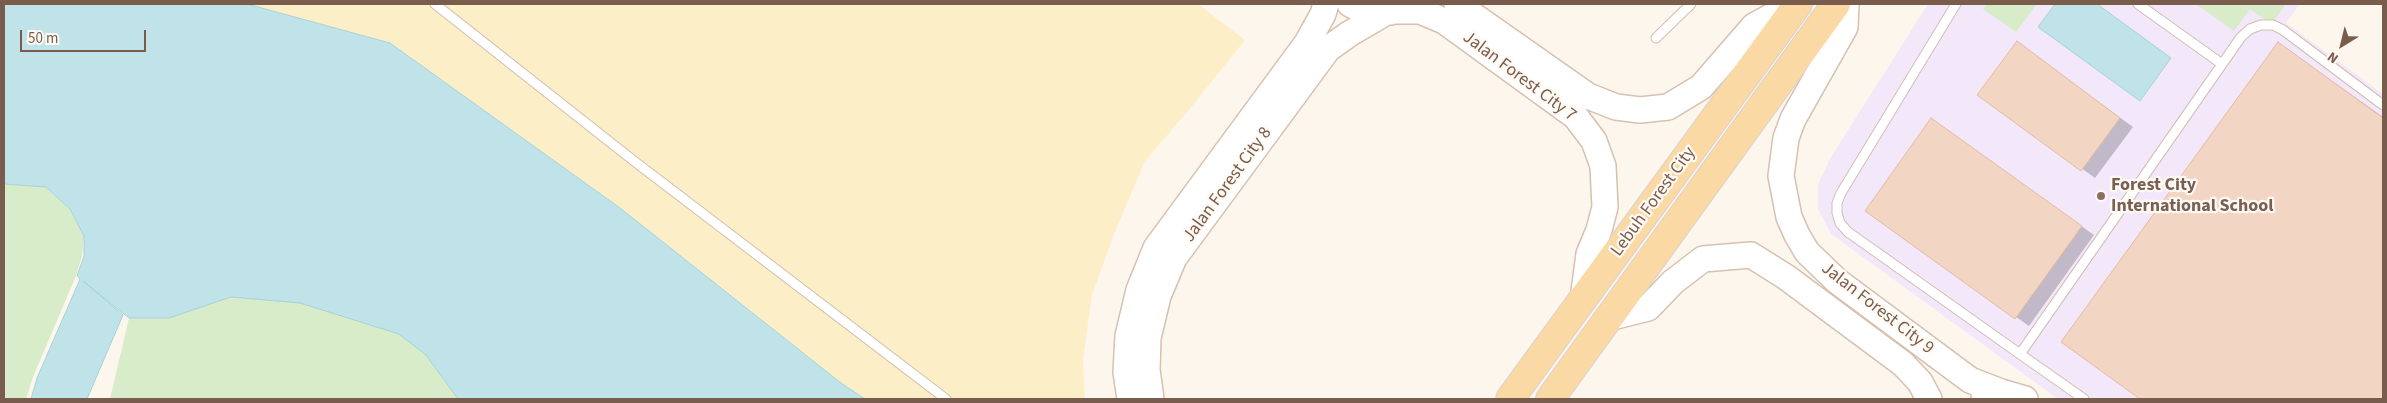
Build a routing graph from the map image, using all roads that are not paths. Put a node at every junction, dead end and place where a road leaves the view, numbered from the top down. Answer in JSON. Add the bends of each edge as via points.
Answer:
{"nodes":[{"id":1,"x":435,"y":4,"type":"edge"},
{"id":2,"x":1326,"y":4,"type":"edge"},
{"id":3,"x":1350,"y":4,"type":"edge"},
{"id":4,"x":1457,"y":4,"type":"edge"},
{"id":5,"x":1691,"y":4,"type":"edge"},
{"id":6,"x":1794,"y":4,"type":"edge"},
{"id":7,"x":1798,"y":4,"type":"edge"},
{"id":8,"x":1836,"y":4,"type":"edge"},
{"id":9,"x":1846,"y":4,"type":"edge"},
{"id":10,"x":1956,"y":4,"type":"edge"},
{"id":11,"x":2138,"y":4,"type":"edge"},
{"id":12,"x":1397,"y":9,"type":"edge"},
{"id":13,"x":1656,"y":38,"type":"dead end"},
{"id":14,"x":2222,"y":64,"type":"junction"},
{"id":15,"x":2383,"y":104,"type":"edge"},
{"id":16,"x":1583,"y":299,"type":"junction"},
{"id":17,"x":1608,"y":318,"type":"junction"},
{"id":18,"x":2020,"y":354,"type":"junction"},
{"id":19,"x":2001,"y":392,"type":"junction"},
{"id":20,"x":946,"y":399,"type":"edge"},
{"id":21,"x":1130,"y":399,"type":"edge"},
{"id":22,"x":1151,"y":399,"type":"edge"},
{"id":23,"x":1510,"y":399,"type":"edge"},
{"id":24,"x":1550,"y":399,"type":"edge"},
{"id":25,"x":1929,"y":399,"type":"edge"},
{"id":26,"x":1973,"y":399,"type":"edge"},
{"id":27,"x":2025,"y":399,"type":"edge"},
{"id":28,"x":2084,"y":399,"type":"edge"}],
"edges":[{"from":1,"to":20,"type":"lane"},
{"from":2,"to":21,"type":"street","name":"Jalan Forest City 8","via":[[1307,43],[1156,248],[1139,290],[1128,336],[1126,372]]},
{"from":3,"to":12,"type":"street","name":"Jalan Forest City 7","via":[[1363,11]]},
{"from":4,"to":6,"type":"street","name":"Jalan Forest City 7","via":[[1588,96],[1616,107],[1640,110],[1668,107],[1701,87],[1754,26]]},
{"from":5,"to":13,"type":"lane"},
{"from":7,"to":16,"type":"main road","name":"Lebuh Forest City"},
{"from":8,"to":17,"type":"main road","name":"Lebuh Forest City"},
{"from":9,"to":19,"type":"street","name":"Jalan Forest City 9","via":[[1845,27],[1793,119],[1786,138],[1781,176],[1796,236],[1807,252],[1837,281],[1970,380]]},
{"from":10,"to":18,"type":"lane","via":[[1840,193],[1837,213],[1848,232]]},
{"from":11,"to":14,"type":"lane"},
{"from":12,"to":16,"type":"street","name":"Jalan Forest City 7","via":[[1420,11],[1444,21],[1576,117],[1594,141],[1603,166],[1605,207],[1589,254]]},
{"from":12,"to":22,"type":"street","name":"Jalan Forest City 8","via":[[1348,34],[1328,49],[1174,258],[1158,296],[1148,338],[1147,370]]},
{"from":14,"to":15,"type":"lane","via":[[2250,29],[2273,25]]},
{"from":14,"to":18,"type":"lane"},
{"from":16,"to":23,"type":"main road","name":"Lebuh Forest City"},
{"from":17,"to":24,"type":"main road","name":"Lebuh Forest City"},
{"from":17,"to":25,"type":"street","name":"Jalan Forest City 9","via":[[1648,308],[1673,282],[1703,259],[1751,255],[1786,277],[1903,364],[1920,382]]},
{"from":18,"to":28,"type":"lane"},
{"from":19,"to":26,"type":"street","name":"Jalan Forest City 9"},
{"from":19,"to":27,"type":"street","name":"Jalan Forest City 9"}]}
